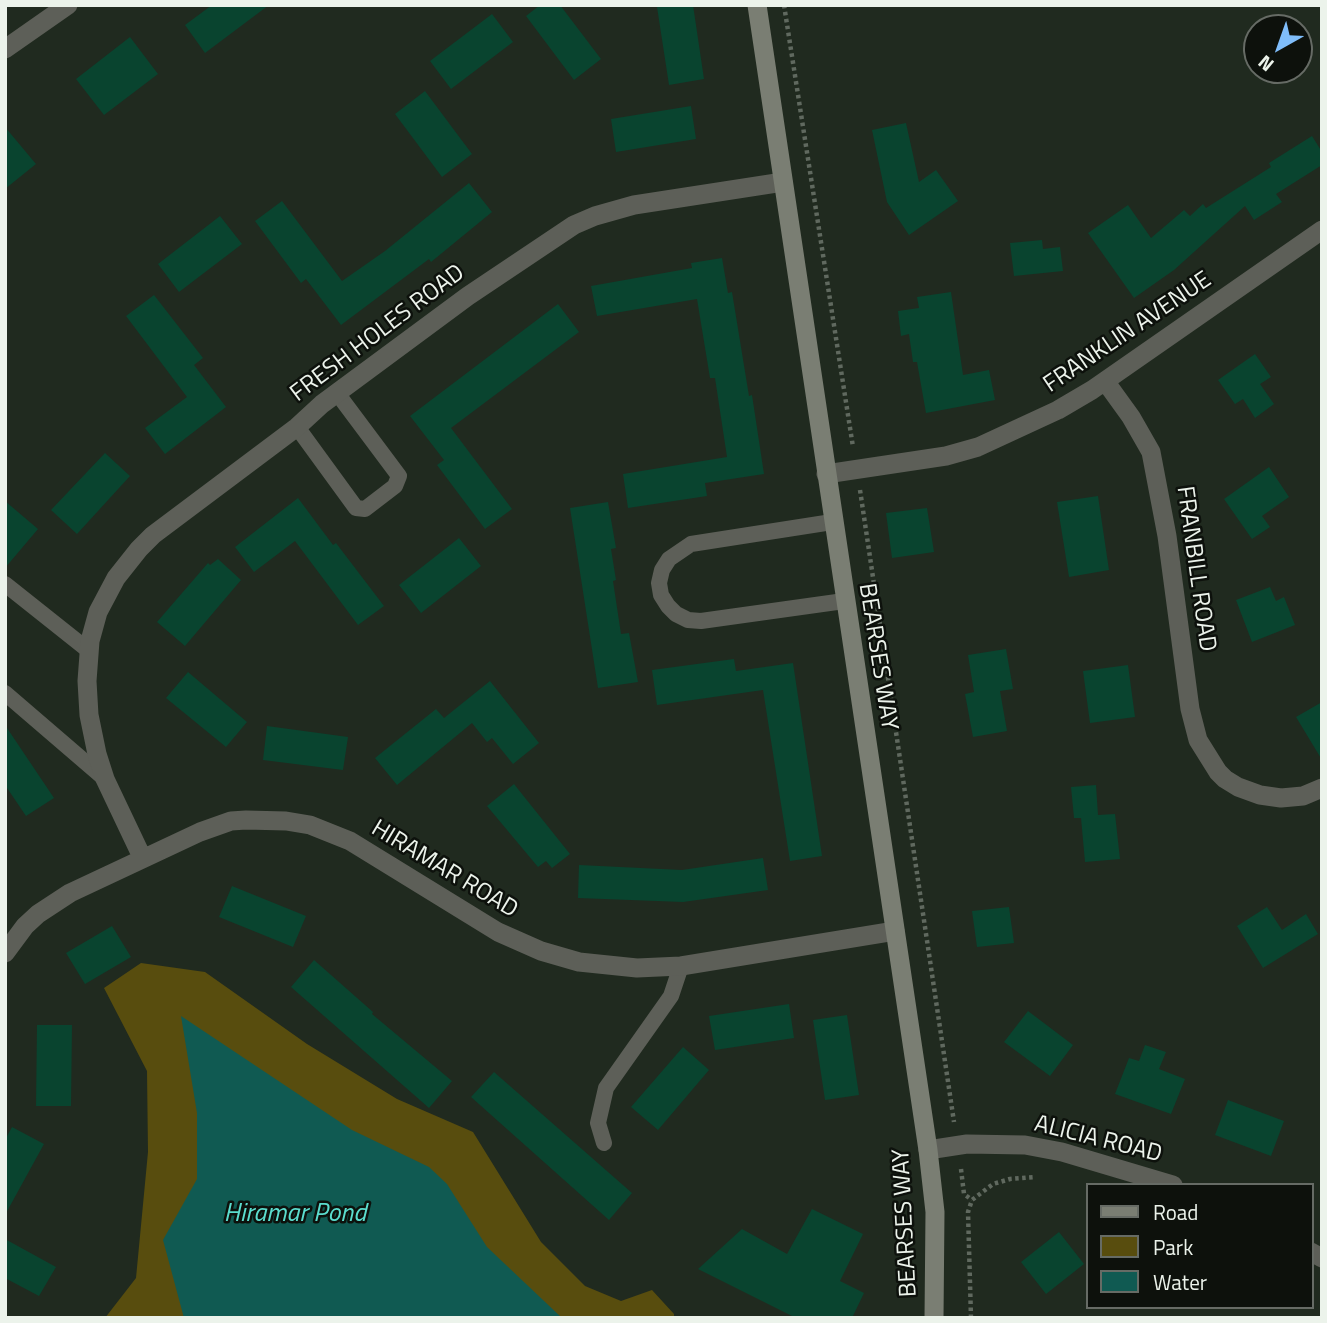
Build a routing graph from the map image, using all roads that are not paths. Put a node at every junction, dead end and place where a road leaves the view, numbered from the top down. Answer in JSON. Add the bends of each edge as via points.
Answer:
{"nodes":[{"id":1,"x":68,"y":5,"type":"edge"},
{"id":2,"x":757,"y":5,"type":"edge"},
{"id":3,"x":5,"y":49,"type":"edge"},
{"id":4,"x":782,"y":182,"type":"junction"},
{"id":5,"x":1322,"y":230,"type":"edge"},
{"id":6,"x":1105,"y":381,"type":"junction"},
{"id":7,"x":337,"y":393,"type":"junction"},
{"id":8,"x":297,"y":427,"type":"junction"},
{"id":9,"x":826,"y":474,"type":"junction"},
{"id":10,"x":832,"y":522,"type":"junction"},
{"id":11,"x":5,"y":584,"type":"edge"},
{"id":12,"x":844,"y":601,"type":"junction"},
{"id":13,"x":88,"y":650,"type":"junction"},
{"id":14,"x":5,"y":693,"type":"edge"},
{"id":15,"x":105,"y":779,"type":"junction"},
{"id":16,"x":1322,"y":788,"type":"edge"},
{"id":17,"x":142,"y":857,"type":"junction"},
{"id":18,"x":894,"y":931,"type":"junction"},
{"id":19,"x":5,"y":953,"type":"edge"},
{"id":20,"x":681,"y":967,"type":"junction"},
{"id":21,"x":604,"y":1143,"type":"dead end"},
{"id":22,"x":928,"y":1150,"type":"junction"},
{"id":23,"x":1166,"y":1183,"type":"edge"},
{"id":24,"x":934,"y":1318,"type":"edge"}],
"edges":[{"from":1,"to":3,"type":"street"},
{"from":2,"to":4,"type":"main road","name":"BEARSES WAY"},
{"from":4,"to":7,"type":"street","name":"FRESH HOLES ROAD","via":[[634,205],[574,225]]},
{"from":4,"to":9,"type":"main road","name":"BEARSES WAY"},
{"from":5,"to":6,"type":"street","name":"FRANKLIN AVENUE"},
{"from":6,"to":9,"type":"street","name":"FRANKLIN AVENUE","via":[[1058,410],[978,447]]},
{"from":6,"to":16,"type":"street","name":"FRANBILL ROAD","via":[[1152,452],[1198,740],[1218,772],[1238,787],[1281,798]]},
{"from":7,"to":8,"type":"street","name":"FRESH HOLES ROAD"},
{"from":7,"to":8,"type":"lane","via":[[398,476],[395,486],[365,509],[356,508]]},
{"from":8,"to":13,"type":"street","name":"FRESH HOLES ROAD","via":[[139,549],[106,596]]},
{"from":9,"to":10,"type":"main road","name":"BEARSES WAY"},
{"from":10,"to":12,"type":"main road","name":"BEARSES WAY"},
{"from":10,"to":12,"type":"lane","via":[[691,544],[679,550],[662,570],[659,583],[661,595],[676,614],[688,620]]},
{"from":11,"to":13,"type":"lane"},
{"from":12,"to":18,"type":"main road","name":"BEARSES WAY"},
{"from":13,"to":15,"type":"street","name":"FRESH HOLES ROAD","via":[[89,715]]},
{"from":14,"to":15,"type":"lane","name":"FRESH HOLES ROAD"},
{"from":15,"to":17,"type":"street","name":"FRESH HOLES ROAD"},
{"from":17,"to":19,"type":"street","name":"HIRAMAR ROAD","via":[[38,914]]},
{"from":17,"to":20,"type":"street","name":"HIRAMAR ROAD","via":[[231,821],[310,825],[372,853],[475,919],[531,948],[603,966]]},
{"from":18,"to":20,"type":"street","name":"HIRAMAR ROAD"},
{"from":18,"to":22,"type":"main road","name":"BEARSES WAY"},
{"from":20,"to":21,"type":"lane","via":[[671,996],[606,1088],[598,1122]]},
{"from":22,"to":23,"type":"street","name":"ALICIA ROAD","via":[[967,1144],[1025,1145]]},
{"from":22,"to":24,"type":"main road","name":"BEARSES WAY","via":[[935,1212]]}]}
